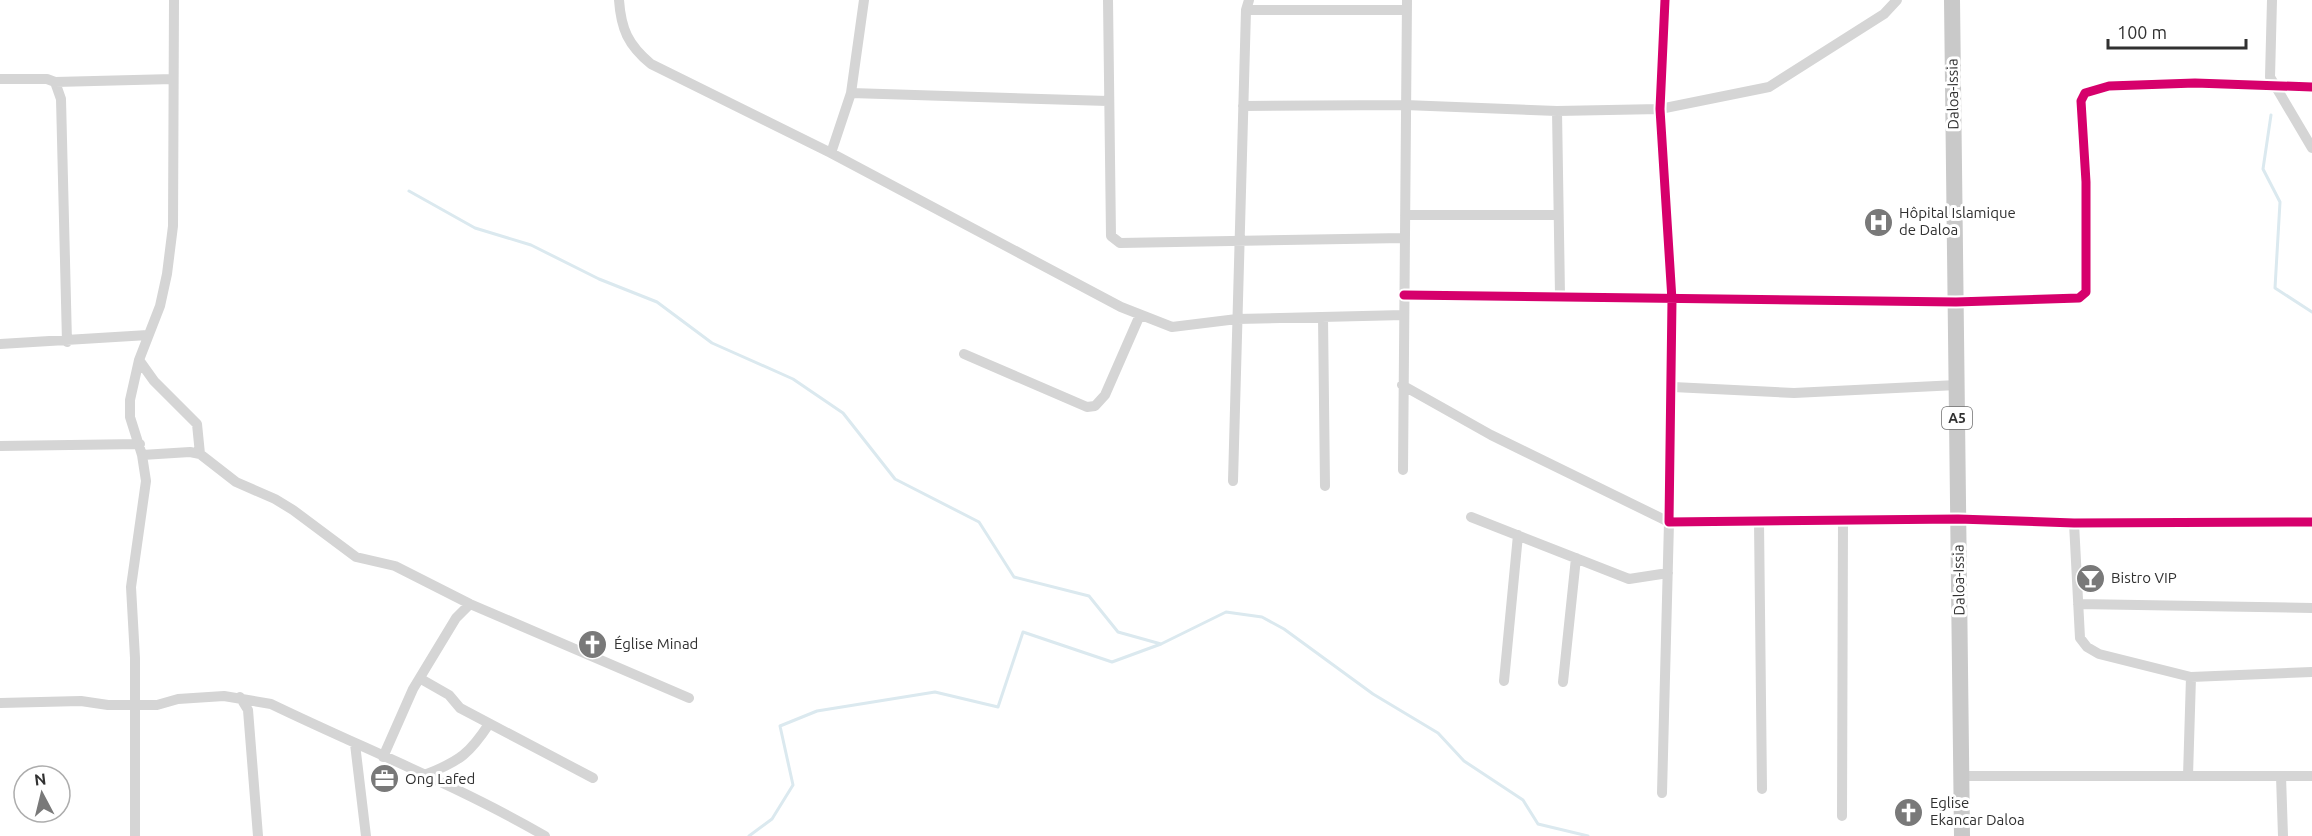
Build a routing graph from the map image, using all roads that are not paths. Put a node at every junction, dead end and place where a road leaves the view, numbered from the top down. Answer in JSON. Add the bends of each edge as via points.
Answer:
{"nodes":[{"id":1,"x":174,"y":0,"type":"edge"},
{"id":2,"x":619,"y":0,"type":"edge"},
{"id":3,"x":864,"y":0,"type":"edge"},
{"id":4,"x":1108,"y":0,"type":"edge"},
{"id":5,"x":1665,"y":0,"type":"edge"},
{"id":6,"x":1897,"y":0,"type":"edge"},
{"id":7,"x":1952,"y":0,"type":"edge"},
{"id":8,"x":2272,"y":0,"type":"edge"},
{"id":9,"x":1247,"y":5,"type":"edge"},
{"id":10,"x":1407,"y":5,"type":"edge"},
{"id":11,"x":173,"y":79,"type":"junction"},
{"id":12,"x":0,"y":80,"type":"edge"},
{"id":13,"x":55,"y":82,"type":"junction"},
{"id":14,"x":2274,"y":84,"type":"junction"},
{"id":15,"x":2312,"y":87,"type":"edge"},
{"id":16,"x":851,"y":93,"type":"junction"},
{"id":17,"x":1108,"y":101,"type":"junction"},
{"id":18,"x":1405,"y":105,"type":"junction"},
{"id":19,"x":1243,"y":106,"type":"junction"},
{"id":20,"x":1660,"y":109,"type":"junction"},
{"id":21,"x":1557,"y":111,"type":"junction"},
{"id":22,"x":2312,"y":147,"type":"edge"},
{"id":23,"x":831,"y":153,"type":"junction"},
{"id":24,"x":1405,"y":215,"type":"junction"},
{"id":25,"x":1558,"y":215,"type":"junction"},
{"id":26,"x":1404,"y":238,"type":"junction"},
{"id":27,"x":1238,"y":240,"type":"junction"},
{"id":28,"x":1404,"y":295,"type":"junction"},
{"id":29,"x":1560,"y":295,"type":"junction"},
{"id":30,"x":1672,"y":300,"type":"junction"},
{"id":31,"x":1956,"y":302,"type":"junction"},
{"id":32,"x":1140,"y":315,"type":"junction"},
{"id":33,"x":1404,"y":315,"type":"junction"},
{"id":34,"x":1323,"y":317,"type":"junction"},
{"id":35,"x":1237,"y":319,"type":"junction"},
{"id":36,"x":148,"y":335,"type":"junction"},
{"id":37,"x":67,"y":342,"type":"junction"},
{"id":38,"x":0,"y":344,"type":"edge"},
{"id":39,"x":964,"y":354,"type":"dead end"},
{"id":40,"x":139,"y":360,"type":"junction"},
{"id":41,"x":1402,"y":385,"type":"junction"},
{"id":42,"x":1956,"y":385,"type":"junction"},
{"id":43,"x":1673,"y":387,"type":"junction"},
{"id":44,"x":0,"y":446,"type":"edge"},
{"id":45,"x":141,"y":449,"type":"junction"},
{"id":46,"x":200,"y":454,"type":"junction"},
{"id":47,"x":1403,"y":470,"type":"dead end"},
{"id":48,"x":1233,"y":481,"type":"dead end"},
{"id":49,"x":1325,"y":486,"type":"dead end"},
{"id":50,"x":1471,"y":517,"type":"dead end"},
{"id":51,"x":1958,"y":519,"type":"junction"},
{"id":52,"x":1843,"y":521,"type":"junction"},
{"id":53,"x":1670,"y":522,"type":"junction"},
{"id":54,"x":1759,"y":522,"type":"junction"},
{"id":55,"x":2312,"y":522,"type":"edge"},
{"id":56,"x":2074,"y":523,"type":"junction"},
{"id":57,"x":1518,"y":535,"type":"junction"},
{"id":58,"x":1576,"y":558,"type":"junction"},
{"id":59,"x":1668,"y":573,"type":"junction"},
{"id":60,"x":470,"y":604,"type":"junction"},
{"id":61,"x":2078,"y":604,"type":"junction"},
{"id":62,"x":2312,"y":608,"type":"edge"},
{"id":63,"x":2312,"y":672,"type":"edge"},
{"id":64,"x":2191,"y":677,"type":"junction"},
{"id":65,"x":421,"y":679,"type":"junction"},
{"id":66,"x":1504,"y":681,"type":"dead end"},
{"id":67,"x":1563,"y":682,"type":"dead end"},
{"id":68,"x":240,"y":697,"type":"junction"},
{"id":69,"x":689,"y":698,"type":"dead end"},
{"id":70,"x":0,"y":703,"type":"edge"},
{"id":71,"x":134,"y":705,"type":"junction"},
{"id":72,"x":489,"y":724,"type":"junction"},
{"id":73,"x":355,"y":744,"type":"junction"},
{"id":74,"x":383,"y":757,"type":"junction"},
{"id":75,"x":427,"y":774,"type":"junction"},
{"id":76,"x":1961,"y":776,"type":"junction"},
{"id":77,"x":2188,"y":776,"type":"junction"},
{"id":78,"x":2281,"y":776,"type":"junction"},
{"id":79,"x":2312,"y":776,"type":"edge"},
{"id":80,"x":593,"y":778,"type":"dead end"},
{"id":81,"x":1762,"y":789,"type":"dead end"},
{"id":82,"x":1662,"y":793,"type":"dead end"},
{"id":83,"x":1842,"y":816,"type":"dead end"},
{"id":84,"x":135,"y":836,"type":"edge"},
{"id":85,"x":258,"y":836,"type":"edge"},
{"id":86,"x":366,"y":836,"type":"edge"},
{"id":87,"x":545,"y":836,"type":"edge"},
{"id":88,"x":1962,"y":836,"type":"edge"},
{"id":89,"x":2283,"y":836,"type":"edge"}],
"edges":[{"from":1,"to":11,"type":"street"},
{"from":2,"to":23,"type":"street","via":[[621,27],[651,64]]},
{"from":3,"to":16,"type":"street"},
{"from":4,"to":17,"type":"street"},
{"from":5,"to":20,"type":"street"},
{"from":6,"to":20,"type":"street","via":[[1884,14],[1769,87]]},
{"from":7,"to":31,"type":"main road","name":"Daloa-Issia","number":"A5"},
{"from":8,"to":14,"type":"street","via":[[2270,77]]},
{"from":9,"to":10,"type":"street"},
{"from":9,"to":19,"type":"street"},
{"from":10,"to":18,"type":"street"},
{"from":11,"to":13,"type":"street"},
{"from":11,"to":36,"type":"street","via":[[173,226],[160,306]]},
{"from":12,"to":13,"type":"street"},
{"from":13,"to":37,"type":"street","via":[[61,99]]},
{"from":14,"to":15,"type":"street"},
{"from":14,"to":22,"type":"street"},
{"from":14,"to":31,"type":"street","via":[[2109,86],[2085,93],[2081,101],[2086,292],[2079,298]]},
{"from":16,"to":17,"type":"street"},
{"from":16,"to":23,"type":"street"},
{"from":17,"to":27,"type":"street","via":[[1111,236],[1120,243]]},
{"from":18,"to":19,"type":"street"},
{"from":18,"to":21,"type":"street"},
{"from":18,"to":24,"type":"street"},
{"from":19,"to":27,"type":"street"},
{"from":20,"to":21,"type":"street"},
{"from":20,"to":30,"type":"street"},
{"from":21,"to":25,"type":"street"},
{"from":23,"to":32,"type":"street"},
{"from":24,"to":25,"type":"street"},
{"from":24,"to":26,"type":"street"},
{"from":25,"to":29,"type":"street"},
{"from":26,"to":27,"type":"street"},
{"from":26,"to":28,"type":"street"},
{"from":27,"to":35,"type":"street"},
{"from":28,"to":29,"type":"street"},
{"from":28,"to":33,"type":"street"},
{"from":29,"to":30,"type":"street"},
{"from":30,"to":31,"type":"street"},
{"from":30,"to":43,"type":"street"},
{"from":31,"to":42,"type":"main road","name":"Daloa-Issia","number":"A5"},
{"from":32,"to":35,"type":"street","via":[[1172,327]]},
{"from":32,"to":39,"type":"street","via":[[1105,395],[1095,406],[1087,407]]},
{"from":33,"to":34,"type":"street"},
{"from":33,"to":41,"type":"street"},
{"from":34,"to":35,"type":"street"},
{"from":34,"to":49,"type":"street"},
{"from":35,"to":48,"type":"street"},
{"from":36,"to":37,"type":"street"},
{"from":36,"to":40,"type":"street"},
{"from":37,"to":38,"type":"street"},
{"from":40,"to":45,"type":"street","via":[[130,417]]},
{"from":40,"to":46,"type":"street","via":[[197,424]]},
{"from":41,"to":47,"type":"street"},
{"from":41,"to":53,"type":"street","via":[[1491,435]]},
{"from":42,"to":43,"type":"street","via":[[1794,393]]},
{"from":42,"to":51,"type":"main road","name":"Daloa-Issia","number":"A5"},
{"from":43,"to":53,"type":"street"},
{"from":44,"to":45,"type":"street"},
{"from":45,"to":46,"type":"street"},
{"from":45,"to":71,"type":"street","via":[[145,498],[131,587]]},
{"from":46,"to":60,"type":"street","via":[[236,482],[293,510],[347,552],[395,566]]},
{"from":50,"to":57,"type":"street"},
{"from":51,"to":52,"type":"street"},
{"from":51,"to":56,"type":"street"},
{"from":51,"to":76,"type":"main road","name":"Daloa-Issia","number":"A5"},
{"from":52,"to":54,"type":"street"},
{"from":52,"to":83,"type":"street"},
{"from":53,"to":54,"type":"street"},
{"from":53,"to":59,"type":"street"},
{"from":54,"to":81,"type":"street"},
{"from":55,"to":56,"type":"street"},
{"from":56,"to":61,"type":"street"},
{"from":57,"to":58,"type":"street"},
{"from":57,"to":66,"type":"street"},
{"from":58,"to":59,"type":"street","via":[[1629,579]]},
{"from":58,"to":67,"type":"street"},
{"from":59,"to":82,"type":"street"},
{"from":60,"to":65,"type":"street","via":[[456,618]]},
{"from":60,"to":69,"type":"street"},
{"from":61,"to":62,"type":"street"},
{"from":61,"to":64,"type":"street","via":[[2080,638],[2087,647],[2099,654]]},
{"from":63,"to":64,"type":"street"},
{"from":64,"to":77,"type":"street"},
{"from":65,"to":72,"type":"street"},
{"from":65,"to":74,"type":"street"},
{"from":68,"to":71,"type":"street","via":[[199,696],[157,705]]},
{"from":68,"to":73,"type":"street","via":[[271,704]]},
{"from":68,"to":85,"type":"street","via":[[248,710]]},
{"from":70,"to":71,"type":"street","via":[[81,701]]},
{"from":71,"to":84,"type":"street"},
{"from":72,"to":75,"type":"street","via":[[472,749],[454,764]]},
{"from":72,"to":80,"type":"street"},
{"from":73,"to":74,"type":"street"},
{"from":73,"to":86,"type":"street"},
{"from":74,"to":75,"type":"street"},
{"from":75,"to":87,"type":"street"},
{"from":76,"to":77,"type":"street"},
{"from":76,"to":88,"type":"main road","name":"Daloa-Issia","number":"A5"},
{"from":77,"to":78,"type":"street"},
{"from":78,"to":79,"type":"street"},
{"from":78,"to":89,"type":"street"}]}
